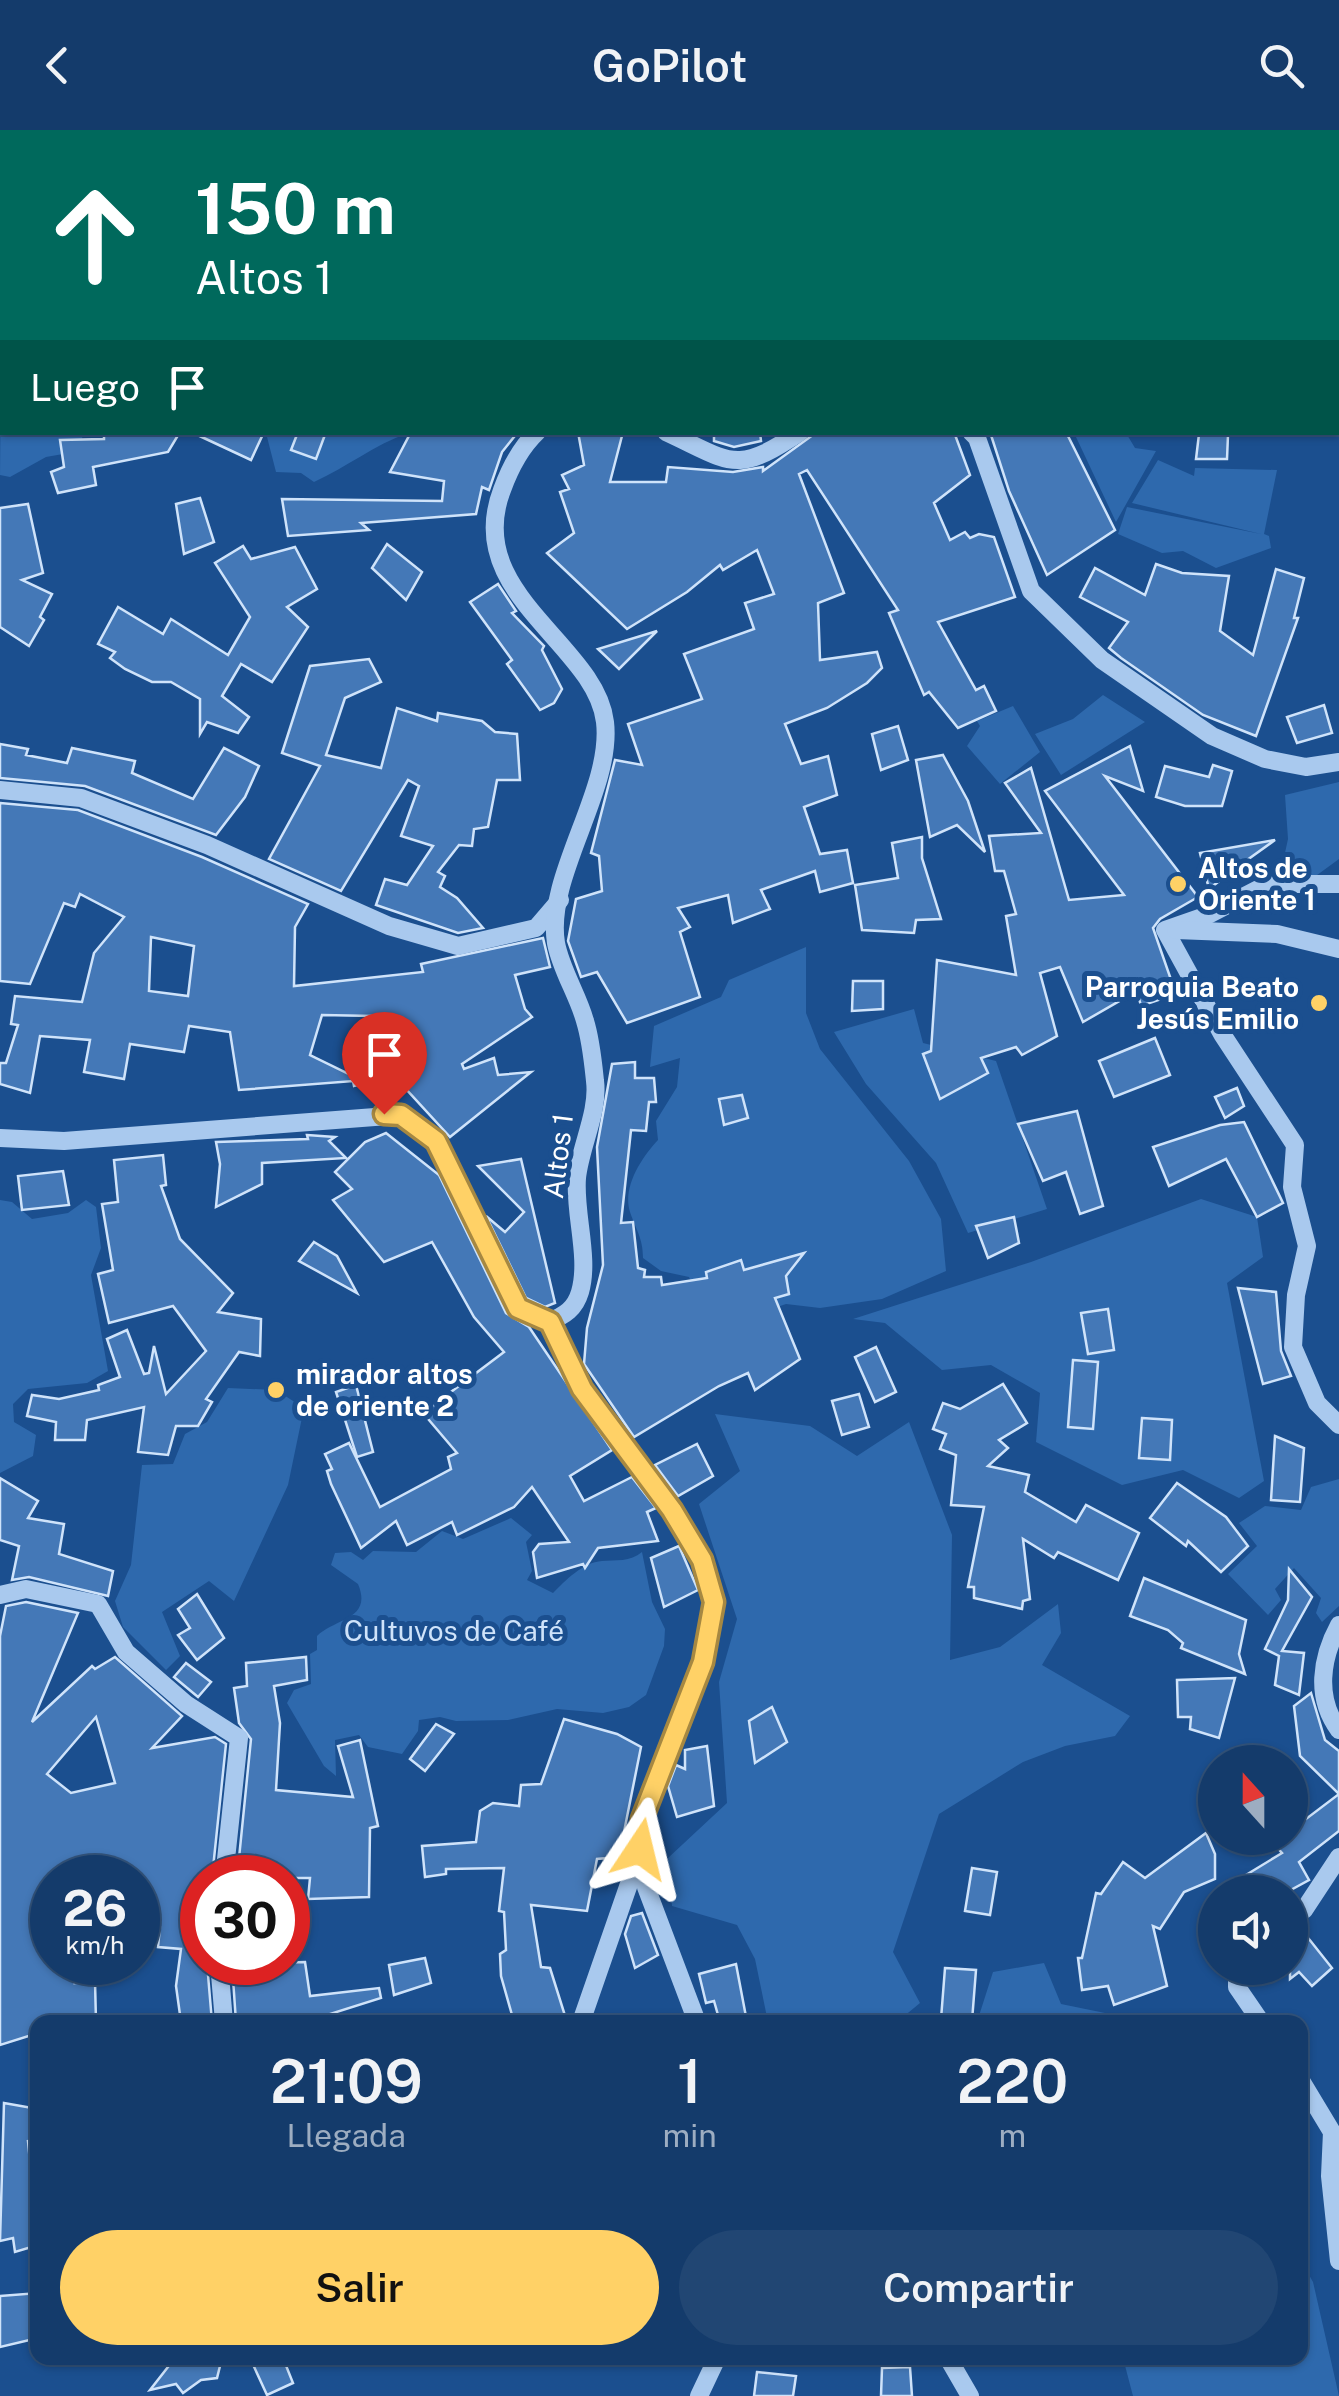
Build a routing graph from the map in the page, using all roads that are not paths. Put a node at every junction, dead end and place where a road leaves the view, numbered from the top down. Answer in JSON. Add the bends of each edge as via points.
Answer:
{"nodes":[{"id":1,"x":535,"y":435,"type":"edge"},
{"id":2,"x":672,"y":435,"type":"edge"},
{"id":3,"x":796,"y":435,"type":"edge"},
{"id":4,"x":975,"y":435,"type":"edge"},
{"id":5,"x":1339,"y":762,"type":"edge"},
{"id":6,"x":0,"y":790,"type":"edge"},
{"id":7,"x":1339,"y":884,"type":"edge"},
{"id":8,"x":561,"y":900,"type":"junction"},
{"id":9,"x":1165,"y":930,"type":"junction"},
{"id":10,"x":1339,"y":949,"type":"edge"},
{"id":11,"x":0,"y":1138,"type":"edge"},
{"id":12,"x":550,"y":1322,"type":"junction"},
{"id":13,"x":1339,"y":1426,"type":"edge"},
{"id":14,"x":0,"y":1595,"type":"edge"},
{"id":15,"x":1339,"y":1625,"type":"edge"},
{"id":16,"x":1339,"y":1730,"type":"edge"},
{"id":17,"x":640,"y":1849,"type":"junction"},
{"id":18,"x":226,"y":1855,"type":"edge"},
{"id":19,"x":1339,"y":1857,"type":"edge"},
{"id":20,"x":1308,"y":1904,"type":"edge"},
{"id":21,"x":221,"y":1985,"type":"edge"},
{"id":22,"x":1237,"y":1985,"type":"edge"},
{"id":23,"x":223,"y":2015,"type":"edge"},
{"id":24,"x":584,"y":2015,"type":"edge"},
{"id":25,"x":694,"y":2015,"type":"edge"},
{"id":26,"x":1257,"y":2015,"type":"edge"},
{"id":27,"x":1308,"y":2092,"type":"edge"},
{"id":28,"x":1339,"y":2261,"type":"edge"},
{"id":29,"x":714,"y":2365,"type":"edge"},
{"id":30,"x":952,"y":2365,"type":"edge"},
{"id":31,"x":699,"y":2396,"type":"edge"},
{"id":32,"x":970,"y":2396,"type":"edge"}],
"edges":[{"from":1,"to":8,"type":"street","name":"Altos 1","via":[[512,463],[497,504],[498,548],[507,574],[585,675],[606,720],[599,781]]},
{"from":2,"to":3,"type":"street","via":[[724,461],[765,456]]},
{"from":4,"to":5,"type":"street","via":[[1030,591],[1102,660],[1230,744],[1306,767]]},
{"from":6,"to":8,"type":"street","via":[[81,798],[390,926],[458,946],[536,928]]},
{"from":7,"to":9,"type":"street","via":[[1268,884]]},
{"from":8,"to":12,"type":"street","name":"Altos 1","via":[[556,940],[586,1021],[596,1087],[577,1179],[581,1290],[569,1313]]},
{"from":9,"to":10,"type":"street","via":[[1277,934]]},
{"from":9,"to":13,"type":"street","via":[[1295,1146],[1292,1187],[1307,1246],[1293,1347],[1317,1403]]},
{"from":11,"to":12,"type":"street","via":[[64,1141],[401,1115],[436,1141],[518,1308]]},
{"from":12,"to":17,"type":"street","via":[[582,1389],[702,1560],[714,1602],[703,1662],[642,1819]]},
{"from":14,"to":18,"type":"street","via":[[26,1590],[98,1604],[126,1652],[186,1704],[239,1738]]},
{"from":15,"to":16,"type":"street","via":[[1322,1662],[1327,1714]]},
{"from":17,"to":24,"type":"street"},
{"from":17,"to":25,"type":"street","via":[[646,1886]]},
{"from":19,"to":20,"type":"street"},
{"from":21,"to":23,"type":"street"},
{"from":22,"to":26,"type":"street"},
{"from":27,"to":28,"type":"street","via":[[1332,2132]]},
{"from":29,"to":31,"type":"street"},
{"from":30,"to":32,"type":"street"}]}
